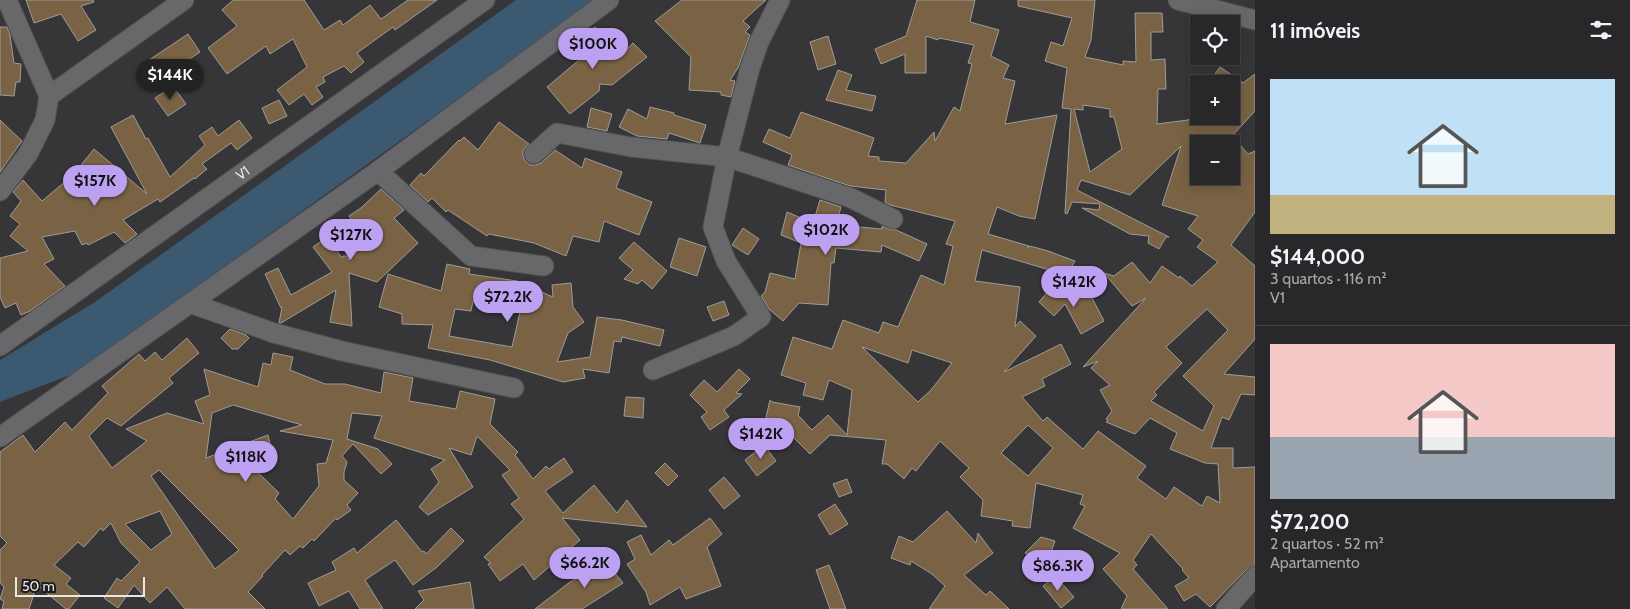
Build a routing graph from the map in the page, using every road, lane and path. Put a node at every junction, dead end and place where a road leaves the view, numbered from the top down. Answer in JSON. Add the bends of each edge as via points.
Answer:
{"nodes":[{"id":1,"x":7,"y":0,"type":"edge"},
{"id":2,"x":184,"y":0,"type":"edge"},
{"id":3,"x":485,"y":0,"type":"edge"},
{"id":4,"x":609,"y":0,"type":"edge"},
{"id":5,"x":780,"y":0,"type":"edge"},
{"id":6,"x":1178,"y":0,"type":"edge"},
{"id":7,"x":1255,"y":20,"type":"edge"},
{"id":8,"x":49,"y":96,"type":"junction"},
{"id":9,"x":534,"y":154,"type":"dead end"},
{"id":10,"x":727,"y":157,"type":"junction"},
{"id":11,"x":378,"y":171,"type":"junction"},
{"id":12,"x":0,"y":191,"type":"edge"},
{"id":13,"x":892,"y":218,"type":"dead end"},
{"id":14,"x":544,"y":266,"type":"dead end"},
{"id":15,"x":190,"y":303,"type":"junction"},
{"id":16,"x":0,"y":346,"type":"edge"},
{"id":17,"x":653,"y":370,"type":"dead end"},
{"id":18,"x":514,"y":388,"type":"dead end"},
{"id":19,"x":0,"y":437,"type":"edge"},
{"id":20,"x":1255,"y":576,"type":"edge"},
{"id":21,"x":1226,"y":609,"type":"edge"}],
"edges":[{"from":1,"to":8,"type":"street"},
{"from":2,"to":8,"type":"street"},
{"from":3,"to":16,"type":"street","name":"V1"},
{"from":4,"to":11,"type":"street"},
{"from":5,"to":10,"type":"street","via":[[753,60]]},
{"from":6,"to":7,"type":"street"},
{"from":8,"to":12,"type":"street","via":[[45,120],[28,154]]},
{"from":9,"to":10,"type":"street","via":[[557,133],[631,147]]},
{"from":10,"to":13,"type":"street","via":[[851,198]]},
{"from":10,"to":17,"type":"street","via":[[713,227],[726,261],[761,317],[734,336]]},
{"from":11,"to":14,"type":"street","via":[[471,256]]},
{"from":11,"to":15,"type":"street"},
{"from":15,"to":18,"type":"street","via":[[274,334],[342,352]]},
{"from":15,"to":19,"type":"street"},
{"from":20,"to":21,"type":"street"}]}
